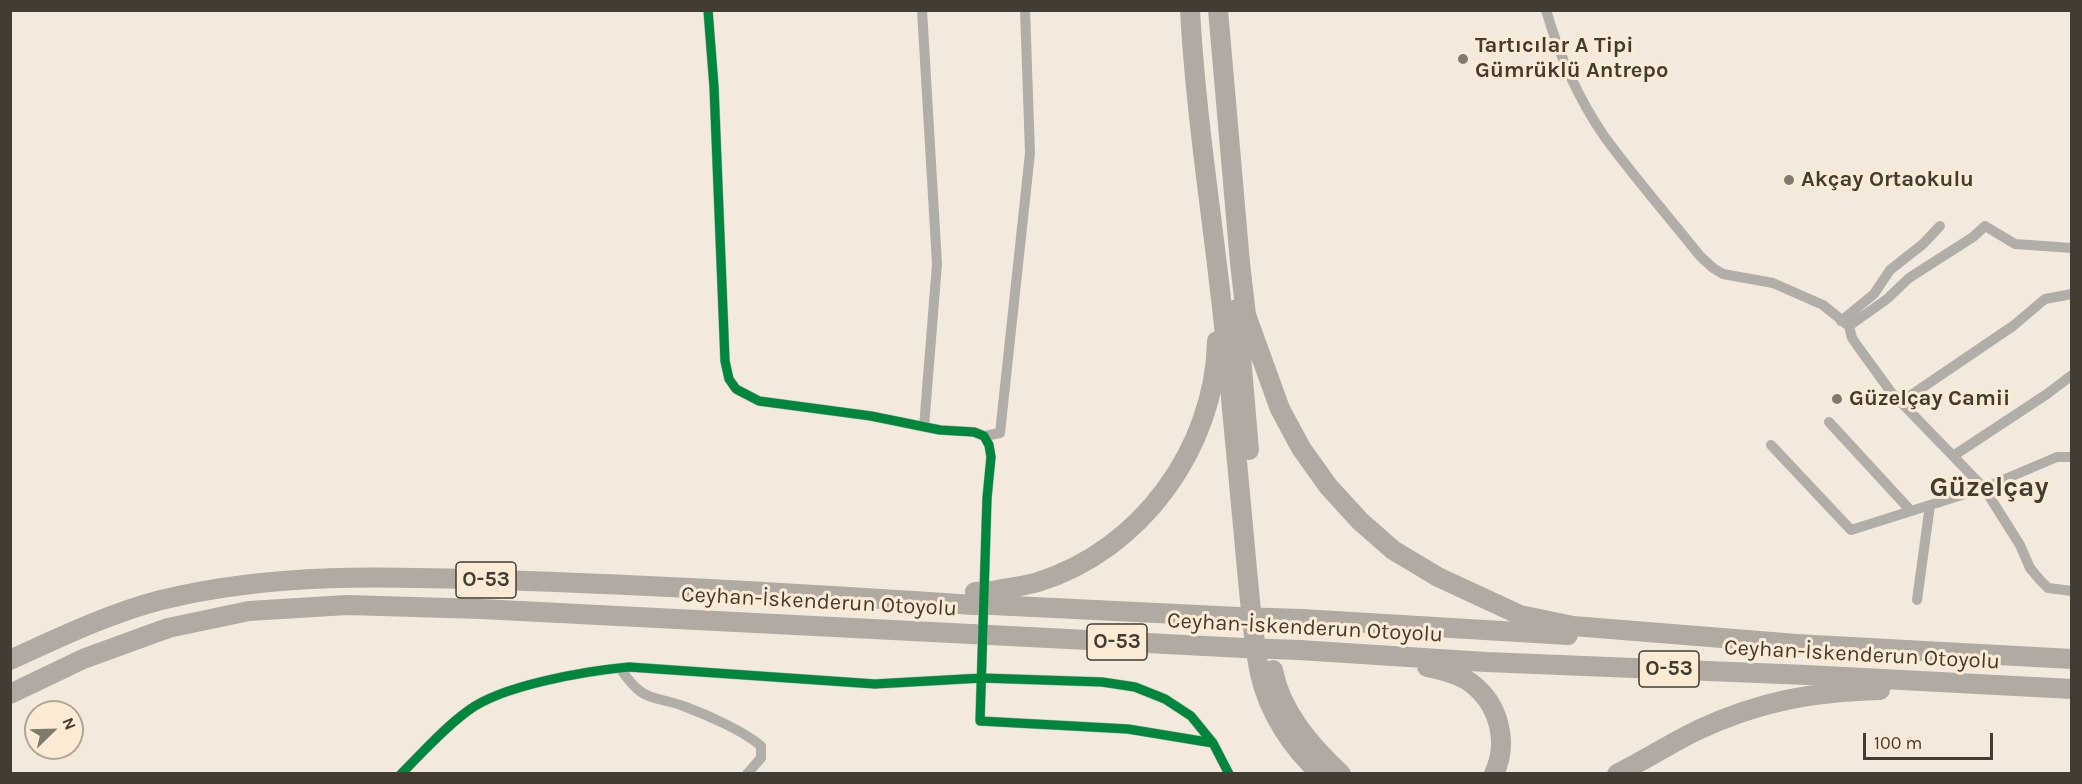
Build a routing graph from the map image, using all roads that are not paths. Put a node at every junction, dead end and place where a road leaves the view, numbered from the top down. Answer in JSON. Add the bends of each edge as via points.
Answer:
{"nodes":[{"id":1,"x":708,"y":10,"type":"edge"},
{"id":2,"x":922,"y":10,"type":"edge"},
{"id":3,"x":1025,"y":10,"type":"edge"},
{"id":4,"x":1190,"y":10,"type":"edge"},
{"id":5,"x":1218,"y":10,"type":"edge"},
{"id":6,"x":1546,"y":10,"type":"edge"},
{"id":7,"x":1224,"y":78,"type":"junction"},
{"id":8,"x":1213,"y":224,"type":"junction"},
{"id":9,"x":1940,"y":226,"type":"dead end"},
{"id":10,"x":2072,"y":248,"type":"edge"},
{"id":11,"x":2072,"y":294,"type":"edge"},
{"id":12,"x":1845,"y":324,"type":"junction"},
{"id":13,"x":2072,"y":375,"type":"edge"},
{"id":14,"x":1901,"y":402,"type":"junction"},
{"id":15,"x":1829,"y":422,"type":"dead end"},
{"id":16,"x":924,"y":427,"type":"junction"},
{"id":17,"x":984,"y":436,"type":"junction"},
{"id":18,"x":1771,"y":445,"type":"dead end"},
{"id":19,"x":1953,"y":456,"type":"junction"},
{"id":20,"x":2072,"y":457,"type":"edge"},
{"id":21,"x":1984,"y":488,"type":"junction"},
{"id":22,"x":1930,"y":505,"type":"junction"},
{"id":23,"x":1911,"y":511,"type":"junction"},
{"id":24,"x":2072,"y":591,"type":"edge"},
{"id":25,"x":983,"y":598,"type":"junction"},
{"id":26,"x":1917,"y":600,"type":"dead end"},
{"id":27,"x":1809,"y":645,"type":"junction"},
{"id":28,"x":1324,"y":652,"type":"junction"},
{"id":29,"x":2072,"y":659,"type":"edge"},
{"id":30,"x":10,"y":660,"type":"edge"},
{"id":31,"x":620,"y":668,"type":"junction"},
{"id":32,"x":982,"y":678,"type":"junction"},
{"id":33,"x":2039,"y":688,"type":"junction"},
{"id":34,"x":2072,"y":690,"type":"edge"},
{"id":35,"x":10,"y":694,"type":"edge"},
{"id":36,"x":1213,"y":744,"type":"junction"},
{"id":37,"x":750,"y":773,"type":"edge"},
{"id":38,"x":401,"y":774,"type":"edge"},
{"id":39,"x":1229,"y":774,"type":"edge"},
{"id":40,"x":1321,"y":774,"type":"edge"},
{"id":41,"x":1341,"y":774,"type":"edge"},
{"id":42,"x":1494,"y":774,"type":"edge"},
{"id":43,"x":1617,"y":774,"type":"edge"}],
"edges":[{"from":1,"to":16,"type":"street","via":[[729,379],[736,389],[759,401]]},
{"from":2,"to":16,"type":"street","via":[[937,264]]},
{"from":3,"to":17,"type":"street","via":[[1030,153],[1000,432]]},
{"from":4,"to":8,"type":"highway","via":[[1193,70]]},
{"from":5,"to":7,"type":"highway"},
{"from":6,"to":12,"type":"street","via":[[1565,65],[1604,135],[1700,256],[1723,274],[1773,283],[1823,305]]},
{"from":7,"to":27,"type":"highway","via":[[1246,315],[1280,409],[1301,448],[1360,521],[1393,550],[1438,577],[1520,615],[1573,626]]},
{"from":7,"to":41,"type":"highway","via":[[1224,164],[1263,601],[1274,674],[1298,726],[1318,753]]},
{"from":8,"to":25,"type":"highway","via":[[1217,306],[1214,375],[1196,437],[1181,465],[1146,513],[1099,552],[1038,582]]},
{"from":8,"to":40,"type":"highway","via":[[1260,675],[1286,734]]},
{"from":9,"to":12,"type":"street","via":[[1890,270],[1874,294]]},
{"from":10,"to":12,"type":"street","via":[[2015,244],[1985,226],[1909,278],[1887,299]]},
{"from":11,"to":14,"type":"street","via":[[2045,299],[2013,327]]},
{"from":12,"to":14,"type":"street","via":[[1870,365]]},
{"from":13,"to":19,"type":"street"},
{"from":14,"to":19,"type":"street"},
{"from":15,"to":23,"type":"street"},
{"from":16,"to":17,"type":"street"},
{"from":17,"to":32,"type":"street","via":[[992,457],[987,498]]},
{"from":18,"to":23,"type":"street","via":[[1851,530]]},
{"from":19,"to":21,"type":"street"},
{"from":20,"to":21,"type":"street","via":[[2057,457]]},
{"from":21,"to":22,"type":"street"},
{"from":21,"to":24,"type":"street","via":[[2040,580],[2048,588]]},
{"from":22,"to":23,"type":"street"},
{"from":22,"to":26,"type":"street"},
{"from":25,"to":27,"type":"highway","name":"Ceyhan-İskenderun Otoyolu","number":"O-53","bridge":true,"via":[[1239,617]]},
{"from":25,"to":30,"type":"highway","name":"Ceyhan-İskenderun Otoyolu","number":"O-53","via":[[358,576],[242,584],[159,600],[72,631]]},
{"from":27,"to":29,"type":"highway","name":"Ceyhan-İskenderun Otoyolu","number":"O-53"},
{"from":28,"to":33,"type":"highway","name":"Ceyhan-İskenderun Otoyolu","number":"O-53"},
{"from":28,"to":35,"type":"highway","name":"Ceyhan-İskenderun Otoyolu","number":"O-53","bridge":true,"via":[[347,604],[249,611],[168,628],[83,659]]},
{"from":28,"to":42,"type":"highway","via":[[1419,665],[1469,681],[1494,709],[1500,728],[1502,744]]},
{"from":31,"to":32,"type":"street","via":[[875,684]]},
{"from":31,"to":37,"type":"street","via":[[632,686],[651,699],[685,707],[761,746],[761,758]]},
{"from":31,"to":38,"type":"street","via":[[500,693],[470,709]]},
{"from":32,"to":36,"type":"street","via":[[1102,682],[1135,687],[1165,699],[1191,716]]},
{"from":32,"to":36,"type":"street","via":[[980,721],[1128,729]]},
{"from":33,"to":34,"type":"highway","name":"Ceyhan-İskenderun Otoyolu","number":"O-53"},
{"from":33,"to":43,"type":"highway","via":[[1827,692],[1785,699],[1698,730]]},
{"from":36,"to":39,"type":"street"}]}
